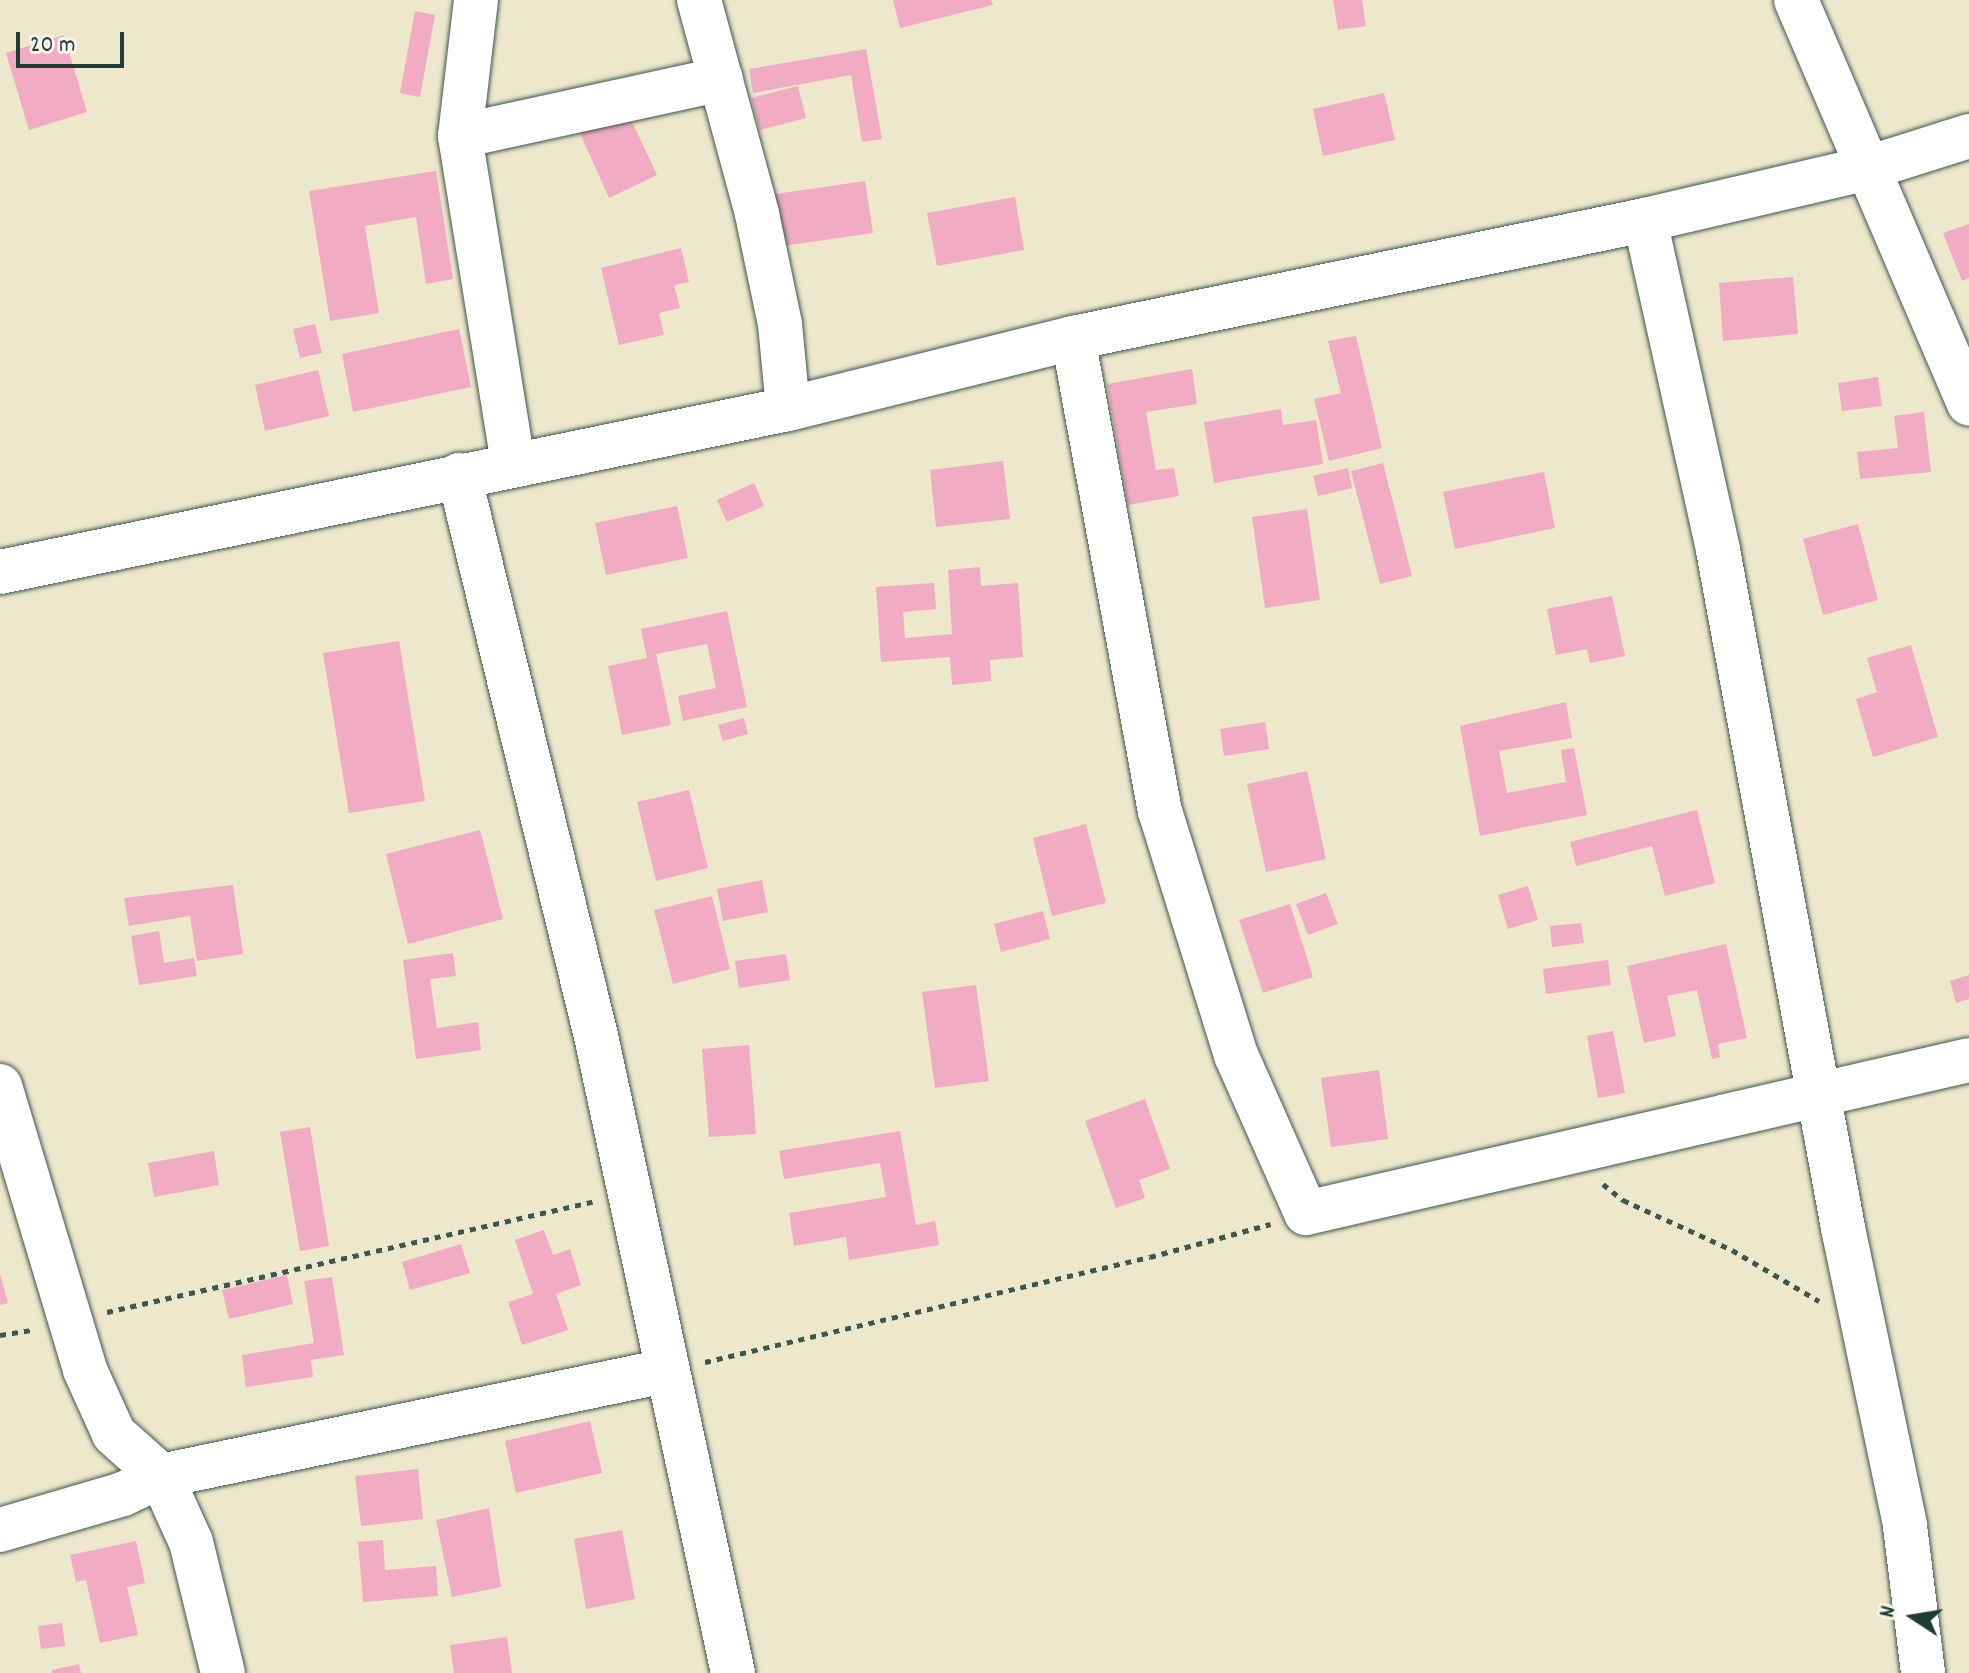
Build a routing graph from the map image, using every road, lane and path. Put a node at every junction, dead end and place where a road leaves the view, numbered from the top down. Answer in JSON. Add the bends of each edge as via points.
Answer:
{"nodes":[{"id":1,"x":476,"y":0,"type":"edge"},
{"id":2,"x":699,"y":0,"type":"edge"},
{"id":3,"x":1796,"y":0,"type":"edge"},
{"id":4,"x":721,"y":79,"type":"junction"},
{"id":5,"x":460,"y":136,"type":"junction"},
{"id":6,"x":1969,"y":136,"type":"edge"},
{"id":7,"x":1868,"y":168,"type":"junction"},
{"id":8,"x":1645,"y":220,"type":"junction"},
{"id":9,"x":1073,"y":338,"type":"junction"},
{"id":10,"x":1969,"y":404,"type":"edge"},
{"id":11,"x":788,"y":409,"type":"junction"},
{"id":12,"x":513,"y":464,"type":"junction"},
{"id":13,"x":459,"y":475,"type":"junction"},
{"id":14,"x":0,"y":572,"type":"edge"},
{"id":15,"x":1969,"y":1060,"type":"edge"},
{"id":16,"x":0,"y":1086,"type":"edge"},
{"id":17,"x":1821,"y":1091,"type":"junction"},
{"id":18,"x":1564,"y":1155,"type":"junction"},
{"id":19,"x":629,"y":1194,"type":"junction"},
{"id":20,"x":1306,"y":1213,"type":"junction"},
{"id":21,"x":73,"y":1320,"type":"junction"},
{"id":22,"x":1867,"y":1329,"type":"junction"},
{"id":23,"x":0,"y":1335,"type":"edge"},
{"id":24,"x":665,"y":1371,"type":"junction"},
{"id":25,"x":161,"y":1476,"type":"junction"},
{"id":26,"x":0,"y":1530,"type":"edge"},
{"id":27,"x":223,"y":1673,"type":"edge"},
{"id":28,"x":733,"y":1673,"type":"edge"},
{"id":29,"x":1923,"y":1673,"type":"edge"}],
"edges":[{"from":1,"to":5,"type":"street"},
{"from":2,"to":4,"type":"street"},
{"from":3,"to":7,"type":"street"},
{"from":4,"to":5,"type":"street"},
{"from":4,"to":11,"type":"street","via":[[780,324]]},
{"from":5,"to":12,"type":"street"},
{"from":6,"to":7,"type":"street"},
{"from":7,"to":8,"type":"street"},
{"from":7,"to":10,"type":"street"},
{"from":8,"to":9,"type":"street"},
{"from":8,"to":17,"type":"street","via":[[1718,550]]},
{"from":9,"to":11,"type":"street"},
{"from":9,"to":20,"type":"street","via":[[1160,811],[1254,1103]]},
{"from":11,"to":12,"type":"street"},
{"from":12,"to":13,"type":"street"},
{"from":13,"to":14,"type":"street"},
{"from":13,"to":19,"type":"street","via":[[542,802]]},
{"from":15,"to":17,"type":"street"},
{"from":16,"to":21,"type":"street","via":[[39,1225]]},
{"from":17,"to":18,"type":"street"},
{"from":17,"to":22,"type":"street","via":[[1843,1228]]},
{"from":18,"to":20,"type":"street"},
{"from":18,"to":22,"type":"path","via":[[1623,1200],[1732,1250]]},
{"from":19,"to":21,"type":"path"},
{"from":19,"to":24,"type":"street"},
{"from":20,"to":24,"type":"path","via":[[1150,1257]]},
{"from":21,"to":23,"type":"path"},
{"from":21,"to":25,"type":"street","via":[[85,1370],[114,1434]]},
{"from":22,"to":29,"type":"street","via":[[1905,1526]]},
{"from":24,"to":25,"type":"street"},
{"from":24,"to":28,"type":"street"},
{"from":25,"to":26,"type":"street","via":[[123,1494]]},
{"from":25,"to":27,"type":"street","via":[[191,1542]]}]}
